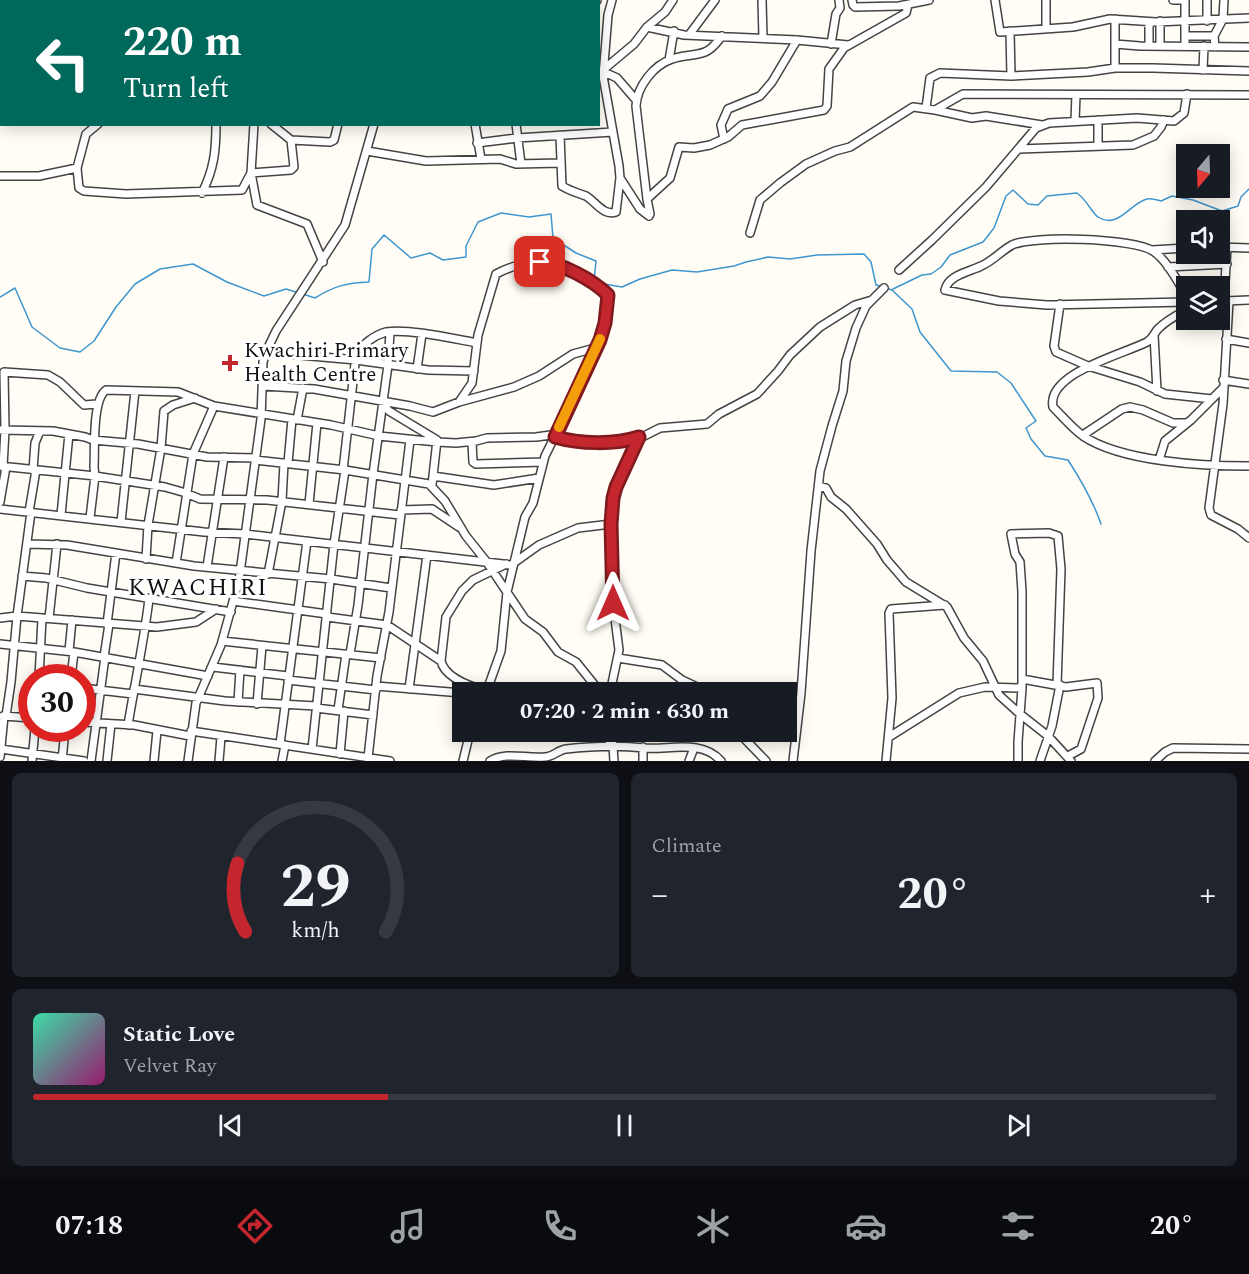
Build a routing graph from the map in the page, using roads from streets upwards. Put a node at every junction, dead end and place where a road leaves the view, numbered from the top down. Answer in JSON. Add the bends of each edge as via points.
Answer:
{"nodes":[{"id":1,"x":612,"y":0,"type":"edge"},
{"id":2,"x":673,"y":0,"type":"edge"},
{"id":3,"x":715,"y":0,"type":"edge"},
{"id":4,"x":762,"y":0,"type":"edge"},
{"id":5,"x":839,"y":0,"type":"edge"},
{"id":6,"x":852,"y":0,"type":"edge"},
{"id":7,"x":929,"y":0,"type":"edge"},
{"id":8,"x":995,"y":0,"type":"edge"},
{"id":9,"x":1046,"y":0,"type":"edge"},
{"id":10,"x":1173,"y":0,"type":"edge"},
{"id":11,"x":1208,"y":0,"type":"edge"},
{"id":12,"x":1224,"y":0,"type":"edge"},
{"id":13,"x":870,"y":3,"type":"edge"},
{"id":14,"x":908,"y":5,"type":"junction"},
{"id":15,"x":1249,"y":18,"type":"edge"},
{"id":16,"x":1115,"y":20,"type":"junction"},
{"id":17,"x":1160,"y":21,"type":"junction"},
{"id":18,"x":1185,"y":21,"type":"junction"},
{"id":19,"x":1207,"y":21,"type":"junction"},
{"id":20,"x":1222,"y":21,"type":"junction"},
{"id":21,"x":1149,"y":22,"type":"junction"},
{"id":22,"x":647,"y":27,"type":"junction"},
{"id":23,"x":1046,"y":29,"type":"junction"},
{"id":24,"x":674,"y":31,"type":"junction"},
{"id":25,"x":1010,"y":31,"type":"junction"},
{"id":26,"x":689,"y":35,"type":"junction"},
{"id":27,"x":722,"y":36,"type":"junction"},
{"id":28,"x":1185,"y":36,"type":"junction"},
{"id":29,"x":1214,"y":36,"type":"junction"},
{"id":30,"x":763,"y":38,"type":"junction"},
{"id":31,"x":797,"y":40,"type":"junction"},
{"id":32,"x":831,"y":44,"type":"junction"},
{"id":33,"x":1115,"y":44,"type":"junction"},
{"id":34,"x":848,"y":45,"type":"junction"},
{"id":35,"x":1149,"y":46,"type":"junction"},
{"id":36,"x":1160,"y":46,"type":"junction"},
{"id":37,"x":1185,"y":46,"type":"junction"},
{"id":38,"x":1204,"y":46,"type":"junction"},
{"id":39,"x":1215,"y":47,"type":"junction"},
{"id":40,"x":1249,"y":47,"type":"edge"},
{"id":41,"x":669,"y":60,"type":"junction"},
{"id":42,"x":1114,"y":68,"type":"junction"},
{"id":43,"x":1203,"y":70,"type":"junction"},
{"id":44,"x":602,"y":71,"type":"edge"},
{"id":45,"x":1249,"y":71,"type":"edge"},
{"id":46,"x":1011,"y":76,"type":"junction"},
{"id":47,"x":1187,"y":94,"type":"junction"},
{"id":48,"x":1076,"y":95,"type":"junction"},
{"id":49,"x":1249,"y":95,"type":"edge"},
{"id":50,"x":636,"y":100,"type":"junction"},
{"id":51,"x":926,"y":108,"type":"junction"},
{"id":52,"x":935,"y":110,"type":"junction"},
{"id":53,"x":1098,"y":120,"type":"junction"},
{"id":54,"x":1164,"y":120,"type":"junction"},
{"id":55,"x":1075,"y":121,"type":"junction"},
{"id":56,"x":1043,"y":125,"type":"junction"},
{"id":57,"x":96,"y":126,"type":"edge"},
{"id":58,"x":216,"y":126,"type":"edge"},
{"id":59,"x":255,"y":126,"type":"edge"},
{"id":60,"x":274,"y":126,"type":"edge"},
{"id":61,"x":338,"y":126,"type":"edge"},
{"id":62,"x":374,"y":126,"type":"edge"},
{"id":63,"x":475,"y":126,"type":"edge"},
{"id":64,"x":516,"y":126,"type":"edge"},
{"id":65,"x":598,"y":126,"type":"edge"},
{"id":66,"x":613,"y":132,"type":"junction"},
{"id":67,"x":600,"y":133,"type":"junction"},
{"id":68,"x":560,"y":135,"type":"junction"},
{"id":69,"x":517,"y":138,"type":"junction"},
{"id":70,"x":724,"y":139,"type":"junction"},
{"id":71,"x":291,"y":140,"type":"junction"},
{"id":72,"x":477,"y":143,"type":"junction"},
{"id":73,"x":1098,"y":146,"type":"junction"},
{"id":74,"x":1019,"y":149,"type":"junction"},
{"id":75,"x":367,"y":152,"type":"junction"},
{"id":76,"x":481,"y":159,"type":"junction"},
{"id":77,"x":561,"y":163,"type":"junction"},
{"id":78,"x":521,"y":164,"type":"junction"},
{"id":79,"x":77,"y":168,"type":"junction"},
{"id":80,"x":251,"y":173,"type":"junction"},
{"id":81,"x":0,"y":177,"type":"edge"},
{"id":82,"x":620,"y":178,"type":"junction"},
{"id":83,"x":202,"y":193,"type":"junction"},
{"id":84,"x":647,"y":199,"type":"junction"},
{"id":85,"x":750,"y":233,"type":"dead end"},
{"id":86,"x":1230,"y":248,"type":"edge"},
{"id":87,"x":1249,"y":248,"type":"edge"},
{"id":88,"x":1176,"y":249,"type":"edge"},
{"id":89,"x":1152,"y":250,"type":"junction"},
{"id":90,"x":323,"y":262,"type":"junction"},
{"id":91,"x":1227,"y":264,"type":"joint"},
{"id":92,"x":1168,"y":267,"type":"junction"},
{"id":93,"x":899,"y":270,"type":"dead end"},
{"id":94,"x":1226,"y":276,"type":"edge"},
{"id":95,"x":1176,"y":279,"type":"edge"},
{"id":96,"x":884,"y":288,"type":"dead end"},
{"id":97,"x":872,"y":300,"type":"junction"},
{"id":98,"x":1249,"y":300,"type":"edge"},
{"id":99,"x":1230,"y":301,"type":"edge"},
{"id":100,"x":1176,"y":302,"type":"edge"},
{"id":101,"x":1060,"y":304,"type":"junction"},
{"id":102,"x":1176,"y":317,"type":"edge"},
{"id":103,"x":1226,"y":330,"type":"edge"},
{"id":104,"x":390,"y":332,"type":"junction"},
{"id":105,"x":422,"y":334,"type":"junction"},
{"id":106,"x":1154,"y":335,"type":"junction"},
{"id":107,"x":1226,"y":339,"type":"junction"},
{"id":108,"x":477,"y":343,"type":"junction"},
{"id":109,"x":1249,"y":343,"type":"edge"},
{"id":110,"x":595,"y":348,"type":"junction"},
{"id":111,"x":266,"y":352,"type":"junction"},
{"id":112,"x":356,"y":360,"type":"junction"},
{"id":113,"x":388,"y":365,"type":"junction"},
{"id":114,"x":1088,"y":366,"type":"junction"},
{"id":115,"x":417,"y":369,"type":"junction"},
{"id":116,"x":474,"y":371,"type":"junction"},
{"id":117,"x":1223,"y":384,"type":"junction"},
{"id":118,"x":1249,"y":384,"type":"edge"},
{"id":119,"x":263,"y":386,"type":"junction"},
{"id":120,"x":303,"y":388,"type":"junction"},
{"id":121,"x":135,"y":391,"type":"junction"},
{"id":122,"x":1157,"y":391,"type":"junction"},
{"id":123,"x":352,"y":395,"type":"junction"},
{"id":124,"x":195,"y":398,"type":"junction"},
{"id":125,"x":1212,"y":399,"type":"junction"},
{"id":126,"x":459,"y":402,"type":"junction"},
{"id":127,"x":383,"y":403,"type":"junction"},
{"id":128,"x":98,"y":404,"type":"junction"},
{"id":129,"x":214,"y":406,"type":"junction"},
{"id":130,"x":261,"y":414,"type":"junction"},
{"id":131,"x":295,"y":419,"type":"junction"},
{"id":132,"x":317,"y":423,"type":"junction"},
{"id":133,"x":1186,"y":423,"type":"junction"},
{"id":134,"x":349,"y":429,"type":"junction"},
{"id":135,"x":3,"y":430,"type":"edge"},
{"id":136,"x":40,"y":431,"type":"junction"},
{"id":137,"x":69,"y":434,"type":"junction"},
{"id":138,"x":1083,"y":435,"type":"junction"},
{"id":139,"x":379,"y":436,"type":"junction"},
{"id":140,"x":555,"y":437,"type":"junction"},
{"id":141,"x":639,"y":437,"type":"junction"},
{"id":142,"x":410,"y":440,"type":"junction"},
{"id":143,"x":96,"y":441,"type":"junction"},
{"id":144,"x":437,"y":442,"type":"junction"},
{"id":145,"x":472,"y":442,"type":"junction"},
{"id":146,"x":130,"y":444,"type":"junction"},
{"id":147,"x":161,"y":448,"type":"junction"},
{"id":148,"x":193,"y":454,"type":"junction"},
{"id":149,"x":224,"y":458,"type":"junction"},
{"id":150,"x":255,"y":459,"type":"junction"},
{"id":151,"x":1159,"y":460,"type":"junction"},
{"id":152,"x":543,"y":462,"type":"junction"},
{"id":153,"x":286,"y":463,"type":"junction"},
{"id":154,"x":312,"y":466,"type":"junction"},
{"id":155,"x":1215,"y":466,"type":"junction"},
{"id":156,"x":1249,"y":466,"type":"edge"},
{"id":157,"x":3,"y":467,"type":"edge"},
{"id":158,"x":35,"y":470,"type":"junction"},
{"id":159,"x":344,"y":470,"type":"junction"},
{"id":160,"x":65,"y":473,"type":"junction"},
{"id":161,"x":373,"y":474,"type":"junction"},
{"id":162,"x":95,"y":476,"type":"junction"},
{"id":163,"x":433,"y":476,"type":"junction"},
{"id":164,"x":539,"y":478,"type":"junction"},
{"id":165,"x":404,"y":479,"type":"junction"},
{"id":166,"x":124,"y":481,"type":"junction"},
{"id":167,"x":432,"y":485,"type":"junction"},
{"id":168,"x":154,"y":486,"type":"junction"},
{"id":169,"x":819,"y":486,"type":"junction"},
{"id":170,"x":186,"y":493,"type":"junction"},
{"id":171,"x":219,"y":499,"type":"junction"},
{"id":172,"x":250,"y":499,"type":"junction"},
{"id":173,"x":282,"y":501,"type":"junction"},
{"id":174,"x":0,"y":502,"type":"edge"},
{"id":175,"x":309,"y":504,"type":"junction"},
{"id":176,"x":340,"y":508,"type":"junction"},
{"id":177,"x":0,"y":509,"type":"edge"},
{"id":178,"x":369,"y":511,"type":"junction"},
{"id":179,"x":30,"y":512,"type":"junction"},
{"id":180,"x":400,"y":512,"type":"junction"},
{"id":181,"x":61,"y":515,"type":"junction"},
{"id":182,"x":90,"y":518,"type":"junction"},
{"id":183,"x":121,"y":522,"type":"junction"},
{"id":184,"x":611,"y":524,"type":"junction"},
{"id":185,"x":148,"y":525,"type":"junction"},
{"id":186,"x":183,"y":529,"type":"junction"},
{"id":187,"x":461,"y":529,"type":"junction"},
{"id":188,"x":212,"y":532,"type":"junction"},
{"id":189,"x":245,"y":534,"type":"junction"},
{"id":190,"x":275,"y":538,"type":"junction"},
{"id":191,"x":1249,"y":538,"type":"edge"},
{"id":192,"x":307,"y":542,"type":"junction"},
{"id":193,"x":27,"y":544,"type":"junction"},
{"id":194,"x":57,"y":544,"type":"junction"},
{"id":195,"x":334,"y":544,"type":"junction"},
{"id":196,"x":365,"y":548,"type":"junction"},
{"id":197,"x":396,"y":551,"type":"junction"},
{"id":198,"x":116,"y":553,"type":"junction"},
{"id":199,"x":427,"y":555,"type":"junction"},
{"id":200,"x":146,"y":559,"type":"junction"},
{"id":201,"x":486,"y":561,"type":"junction"},
{"id":202,"x":514,"y":562,"type":"junction"},
{"id":203,"x":176,"y":563,"type":"junction"},
{"id":204,"x":506,"y":564,"type":"junction"},
{"id":205,"x":207,"y":567,"type":"junction"},
{"id":206,"x":240,"y":570,"type":"junction"},
{"id":207,"x":492,"y":570,"type":"junction"},
{"id":208,"x":268,"y":573,"type":"junction"},
{"id":209,"x":22,"y":576,"type":"junction"},
{"id":210,"x":302,"y":577,"type":"junction"},
{"id":211,"x":52,"y":579,"type":"junction"},
{"id":212,"x":331,"y":579,"type":"junction"},
{"id":213,"x":360,"y":584,"type":"junction"},
{"id":214,"x":392,"y":588,"type":"junction"},
{"id":215,"x":111,"y":592,"type":"junction"},
{"id":216,"x":507,"y":592,"type":"junction"},
{"id":217,"x":148,"y":599,"type":"junction"},
{"id":218,"x":233,"y":602,"type":"junction"},
{"id":219,"x":945,"y":605,"type":"junction"},
{"id":220,"x":216,"y":609,"type":"junction"},
{"id":221,"x":298,"y":611,"type":"junction"},
{"id":222,"x":231,"y":612,"type":"junction"},
{"id":223,"x":16,"y":616,"type":"junction"},
{"id":224,"x":327,"y":616,"type":"junction"},
{"id":225,"x":0,"y":618,"type":"edge"},
{"id":226,"x":46,"y":618,"type":"junction"},
{"id":227,"x":72,"y":620,"type":"junction"},
{"id":228,"x":355,"y":621,"type":"junction"},
{"id":229,"x":108,"y":624,"type":"junction"},
{"id":230,"x":387,"y":625,"type":"junction"},
{"id":231,"x":145,"y":627,"type":"junction"},
{"id":232,"x":222,"y":641,"type":"junction"},
{"id":233,"x":415,"y":643,"type":"junction"},
{"id":234,"x":0,"y":644,"type":"edge"},
{"id":235,"x":13,"y":645,"type":"junction"},
{"id":236,"x":262,"y":646,"type":"junction"},
{"id":237,"x":40,"y":647,"type":"junction"},
{"id":238,"x":292,"y":648,"type":"junction"},
{"id":239,"x":71,"y":651,"type":"junction"},
{"id":240,"x":323,"y":651,"type":"junction"},
{"id":241,"x":348,"y":654,"type":"junction"},
{"id":242,"x":105,"y":657,"type":"junction"},
{"id":243,"x":381,"y":658,"type":"junction"},
{"id":244,"x":618,"y":658,"type":"junction"},
{"id":245,"x":138,"y":662,"type":"junction"},
{"id":246,"x":441,"y":662,"type":"junction"},
{"id":247,"x":39,"y":664,"type":"edge"},
{"id":248,"x":71,"y":664,"type":"edge"},
{"id":249,"x":213,"y":667,"type":"junction"},
{"id":250,"x":240,"y":670,"type":"junction"},
{"id":251,"x":259,"y":672,"type":"junction"},
{"id":252,"x":208,"y":676,"type":"junction"},
{"id":253,"x":288,"y":678,"type":"junction"},
{"id":254,"x":1022,"y":679,"type":"junction"},
{"id":255,"x":465,"y":682,"type":"edge"},
{"id":256,"x":490,"y":682,"type":"edge"},
{"id":257,"x":592,"y":682,"type":"edge"},
{"id":258,"x":612,"y":682,"type":"edge"},
{"id":259,"x":686,"y":682,"type":"edge"},
{"id":260,"x":319,"y":683,"type":"junction"},
{"id":261,"x":1058,"y":685,"type":"junction"},
{"id":262,"x":342,"y":686,"type":"junction"},
{"id":263,"x":995,"y":687,"type":"junction"},
{"id":264,"x":376,"y":688,"type":"junction"},
{"id":265,"x":1022,"y":688,"type":"junction"},
{"id":266,"x":96,"y":689,"type":"edge"},
{"id":267,"x":409,"y":689,"type":"junction"},
{"id":268,"x":101,"y":690,"type":"junction"},
{"id":269,"x":133,"y":692,"type":"junction"},
{"id":270,"x":452,"y":692,"type":"edge"},
{"id":271,"x":198,"y":697,"type":"junction"},
{"id":272,"x":238,"y":702,"type":"junction"},
{"id":273,"x":257,"y":704,"type":"junction"},
{"id":274,"x":285,"y":704,"type":"junction"},
{"id":275,"x":316,"y":707,"type":"junction"},
{"id":276,"x":341,"y":710,"type":"junction"},
{"id":277,"x":1020,"y":714,"type":"junction"},
{"id":278,"x":373,"y":715,"type":"junction"},
{"id":279,"x":3,"y":716,"type":"edge"},
{"id":280,"x":18,"y":717,"type":"edge"},
{"id":281,"x":97,"y":723,"type":"junction"},
{"id":282,"x":111,"y":724,"type":"junction"},
{"id":283,"x":128,"y":725,"type":"junction"},
{"id":284,"x":157,"y":730,"type":"junction"},
{"id":285,"x":190,"y":733,"type":"junction"},
{"id":286,"x":1048,"y":736,"type":"junction"},
{"id":287,"x":221,"y":737,"type":"junction"},
{"id":288,"x":889,"y":737,"type":"junction"},
{"id":289,"x":34,"y":742,"type":"edge"},
{"id":290,"x":64,"y":742,"type":"edge"},
{"id":291,"x":468,"y":742,"type":"edge"},
{"id":292,"x":609,"y":742,"type":"edge"},
{"id":293,"x":748,"y":742,"type":"edge"},
{"id":294,"x":283,"y":745,"type":"junction"},
{"id":295,"x":612,"y":745,"type":"junction"},
{"id":296,"x":643,"y":747,"type":"junction"},
{"id":297,"x":694,"y":748,"type":"junction"},
{"id":298,"x":1,"y":749,"type":"edge"},
{"id":299,"x":312,"y":749,"type":"junction"},
{"id":300,"x":1249,"y":749,"type":"edge"},
{"id":301,"x":340,"y":754,"type":"junction"},
{"id":302,"x":0,"y":756,"type":"edge"},
{"id":303,"x":32,"y":758,"type":"edge"},
{"id":304,"x":1070,"y":758,"type":"edge"},
{"id":305,"x":370,"y":759,"type":"edge"},
{"id":306,"x":526,"y":759,"type":"edge"},
{"id":307,"x":62,"y":760,"type":"edge"},
{"id":308,"x":84,"y":761,"type":"edge"},
{"id":309,"x":91,"y":761,"type":"edge"},
{"id":310,"x":107,"y":761,"type":"edge"},
{"id":311,"x":154,"y":761,"type":"edge"},
{"id":312,"x":188,"y":761,"type":"edge"},
{"id":313,"x":219,"y":761,"type":"edge"},
{"id":314,"x":282,"y":761,"type":"edge"},
{"id":315,"x":390,"y":761,"type":"edge"},
{"id":316,"x":463,"y":761,"type":"edge"},
{"id":317,"x":490,"y":761,"type":"edge"},
{"id":318,"x":614,"y":761,"type":"edge"},
{"id":319,"x":643,"y":761,"type":"edge"},
{"id":320,"x":688,"y":761,"type":"edge"},
{"id":321,"x":721,"y":761,"type":"edge"},
{"id":322,"x":766,"y":761,"type":"edge"},
{"id":323,"x":793,"y":761,"type":"edge"},
{"id":324,"x":886,"y":761,"type":"edge"},
{"id":325,"x":1018,"y":761,"type":"edge"},
{"id":326,"x":1040,"y":761,"type":"edge"},
{"id":327,"x":1155,"y":761,"type":"edge"}],
"edges":[{"from":1,"to":44,"type":"street"},
{"from":2,"to":22,"type":"street"},
{"from":3,"to":26,"type":"street"},
{"from":4,"to":30,"type":"street"},
{"from":5,"to":32,"type":"street"},
{"from":6,"to":13,"type":"street","via":[[855,7]]},
{"from":7,"to":14,"type":"street"},
{"from":8,"to":25,"type":"street","via":[[999,32]]},
{"from":9,"to":23,"type":"street"},
{"from":10,"to":18,"type":"street","via":[[1185,0]]},
{"from":11,"to":19,"type":"street"},
{"from":12,"to":20,"type":"street"},
{"from":13,"to":14,"type":"street"},
{"from":14,"to":34,"type":"street","via":[[906,13]]},
{"from":15,"to":20,"type":"street"},
{"from":16,"to":21,"type":"street"},
{"from":16,"to":23,"type":"street"},
{"from":16,"to":33,"type":"street"},
{"from":17,"to":18,"type":"street"},
{"from":17,"to":21,"type":"street"},
{"from":17,"to":36,"type":"street"},
{"from":18,"to":19,"type":"street"},
{"from":18,"to":28,"type":"street"},
{"from":19,"to":20,"type":"street"},
{"from":20,"to":29,"type":"street"},
{"from":21,"to":35,"type":"street"},
{"from":22,"to":24,"type":"street"},
{"from":22,"to":44,"type":"street","via":[[634,44]]},
{"from":23,"to":25,"type":"street"},
{"from":24,"to":26,"type":"street"},
{"from":24,"to":41,"type":"street"},
{"from":25,"to":46,"type":"street"},
{"from":26,"to":27,"type":"street"},
{"from":27,"to":30,"type":"street"},
{"from":27,"to":41,"type":"street","via":[[706,52]]},
{"from":28,"to":29,"type":"street"},
{"from":28,"to":37,"type":"street"},
{"from":29,"to":39,"type":"street"},
{"from":30,"to":31,"type":"street"},
{"from":31,"to":32,"type":"street"},
{"from":31,"to":70,"type":"street","via":[[760,96],[728,109],[722,126]]},
{"from":32,"to":34,"type":"street"},
{"from":33,"to":35,"type":"street"},
{"from":33,"to":42,"type":"street"},
{"from":34,"to":70,"type":"street","via":[[829,69],[824,110],[742,125]]},
{"from":35,"to":36,"type":"street"},
{"from":36,"to":37,"type":"street"},
{"from":37,"to":38,"type":"street"},
{"from":38,"to":39,"type":"street"},
{"from":38,"to":43,"type":"street"},
{"from":39,"to":40,"type":"street"},
{"from":41,"to":50,"type":"street","via":[[648,76]]},
{"from":42,"to":43,"type":"street"},
{"from":42,"to":46,"type":"street"},
{"from":43,"to":45,"type":"street"},
{"from":44,"to":50,"type":"street","via":[[617,78]]},
{"from":44,"to":66,"type":"street"},
{"from":46,"to":51,"type":"street","via":[[934,74]]},
{"from":47,"to":48,"type":"street"},
{"from":47,"to":49,"type":"street"},
{"from":47,"to":54,"type":"street","via":[[1181,117]]},
{"from":48,"to":52,"type":"street","via":[[963,94]]},
{"from":48,"to":55,"type":"street"},
{"from":50,"to":84,"type":"street"},
{"from":51,"to":52,"type":"street"},
{"from":51,"to":85,"type":"street","via":[[913,107],[850,147],[798,170],[760,200]]},
{"from":52,"to":56,"type":"street"},
{"from":53,"to":54,"type":"street"},
{"from":53,"to":55,"type":"street"},
{"from":53,"to":73,"type":"street"},
{"from":54,"to":73,"type":"street","via":[[1154,136],[1138,144]]},
{"from":55,"to":56,"type":"street"},
{"from":56,"to":74,"type":"street"},
{"from":57,"to":79,"type":"street","via":[[86,134]]},
{"from":58,"to":83,"type":"street","via":[[212,170]]},
{"from":59,"to":80,"type":"street"},
{"from":60,"to":71,"type":"street"},
{"from":61,"to":71,"type":"street","via":[[330,142]]},
{"from":62,"to":75,"type":"street"},
{"from":63,"to":72,"type":"street"},
{"from":64,"to":69,"type":"street"},
{"from":65,"to":67,"type":"street"},
{"from":66,"to":67,"type":"street"},
{"from":66,"to":82,"type":"street"},
{"from":67,"to":68,"type":"street"},
{"from":68,"to":69,"type":"street"},
{"from":68,"to":77,"type":"street"},
{"from":69,"to":72,"type":"street"},
{"from":69,"to":78,"type":"street"},
{"from":70,"to":84,"type":"street","via":[[700,147],[679,147],[670,178]]},
{"from":71,"to":80,"type":"street","via":[[295,164],[291,170]]},
{"from":72,"to":76,"type":"street"},
{"from":73,"to":74,"type":"street"},
{"from":74,"to":93,"type":"street","via":[[956,217]]},
{"from":75,"to":76,"type":"street","via":[[426,162]]},
{"from":75,"to":90,"type":"street","via":[[348,219]]},
{"from":76,"to":78,"type":"street"},
{"from":77,"to":78,"type":"street"},
{"from":77,"to":82,"type":"street","via":[[564,188],[611,213],[616,212]]},
{"from":79,"to":81,"type":"street","via":[[39,176]]},
{"from":79,"to":83,"type":"street","via":[[84,191]]},
{"from":80,"to":83,"type":"street","via":[[242,190]]},
{"from":80,"to":90,"type":"street","via":[[259,207],[307,224]]},
{"from":82,"to":84,"type":"street","via":[[649,216]]},
{"from":86,"to":87,"type":"street"},
{"from":88,"to":89,"type":"street"},
{"from":89,"to":92,"type":"street"},
{"from":89,"to":101,"type":"street","via":[[1112,241],[1028,240],[950,280],[945,290],[1008,302]]},
{"from":90,"to":111,"type":"street"},
{"from":91,"to":92,"type":"street"},
{"from":91,"to":94,"type":"street"},
{"from":92,"to":95,"type":"street"},
{"from":96,"to":97,"type":"street"},
{"from":97,"to":141,"type":"street","via":[[855,305],[820,327],[751,398],[704,426],[660,428]]},
{"from":97,"to":169,"type":"street","via":[[859,318],[846,361],[845,383]]},
{"from":98,"to":99,"type":"street"},
{"from":100,"to":101,"type":"street"},
{"from":101,"to":114,"type":"street","via":[[1056,352]]},
{"from":102,"to":106,"type":"street"},
{"from":103,"to":107,"type":"street"},
{"from":104,"to":105,"type":"street"},
{"from":104,"to":112,"type":"street","via":[[362,346]]},
{"from":104,"to":113,"type":"street"},
{"from":105,"to":108,"type":"street"},
{"from":105,"to":115,"type":"street"},
{"from":106,"to":114,"type":"street","via":[[1149,341]]},
{"from":106,"to":122,"type":"street"},
{"from":107,"to":109,"type":"street"},
{"from":107,"to":117,"type":"street"},
{"from":108,"to":110,"type":"street","via":[[496,274],[544,262],[589,279],[607,294],[605,323]]},
{"from":108,"to":116,"type":"street"},
{"from":110,"to":126,"type":"street","via":[[568,357],[534,379]]},
{"from":110,"to":140,"type":"street"},
{"from":111,"to":112,"type":"street"},
{"from":111,"to":119,"type":"street"},
{"from":112,"to":113,"type":"street"},
{"from":112,"to":123,"type":"street"},
{"from":113,"to":115,"type":"street"},
{"from":113,"to":127,"type":"street"},
{"from":114,"to":122,"type":"street"},
{"from":114,"to":138,"type":"street","via":[[1060,384],[1052,404]]},
{"from":115,"to":116,"type":"street"},
{"from":116,"to":126,"type":"street","via":[[472,383]]},
{"from":117,"to":118,"type":"street"},
{"from":117,"to":125,"type":"street"},
{"from":117,"to":155,"type":"street"},
{"from":119,"to":120,"type":"street"},
{"from":119,"to":130,"type":"street"},
{"from":120,"to":123,"type":"street"},
{"from":120,"to":131,"type":"street"},
{"from":121,"to":124,"type":"street","via":[[178,392]]},
{"from":121,"to":128,"type":"street","via":[[106,390]]},
{"from":121,"to":146,"type":"street"},
{"from":122,"to":125,"type":"street"},
{"from":123,"to":127,"type":"street"},
{"from":123,"to":134,"type":"street"},
{"from":124,"to":129,"type":"street"},
{"from":124,"to":147,"type":"street","via":[[164,411]]},
{"from":125,"to":133,"type":"street"},
{"from":126,"to":127,"type":"street","via":[[433,412]]},
{"from":127,"to":139,"type":"street"},
{"from":127,"to":144,"type":"street","via":[[436,437]]},
{"from":128,"to":135,"type":"street","via":[[84,405],[48,375],[4,372]]},
{"from":128,"to":143,"type":"street"},
{"from":129,"to":130,"type":"street"},
{"from":129,"to":148,"type":"street"},
{"from":130,"to":131,"type":"street"},
{"from":130,"to":150,"type":"street"},
{"from":131,"to":132,"type":"street"},
{"from":131,"to":153,"type":"street"},
{"from":132,"to":134,"type":"street"},
{"from":132,"to":154,"type":"street"},
{"from":133,"to":138,"type":"street","via":[[1173,423],[1130,407]]},
{"from":133,"to":151,"type":"street","via":[[1163,443]]},
{"from":134,"to":139,"type":"street"},
{"from":134,"to":159,"type":"street"},
{"from":135,"to":136,"type":"street"},
{"from":135,"to":157,"type":"street"},
{"from":136,"to":137,"type":"street"},
{"from":136,"to":158,"type":"street","via":[[35,443]]},
{"from":137,"to":143,"type":"street"},
{"from":137,"to":160,"type":"street"},
{"from":138,"to":151,"type":"street","via":[[1120,451]]},
{"from":139,"to":142,"type":"street"},
{"from":139,"to":161,"type":"street"},
{"from":140,"to":141,"type":"street","via":[[578,442]]},
{"from":140,"to":145,"type":"street","via":[[510,436]]},
{"from":140,"to":152,"type":"street"},
{"from":141,"to":184,"type":"street","via":[[614,493]]},
{"from":142,"to":144,"type":"street"},
{"from":142,"to":165,"type":"street"},
{"from":143,"to":146,"type":"street"},
{"from":143,"to":162,"type":"street"},
{"from":144,"to":145,"type":"street"},
{"from":144,"to":163,"type":"street"},
{"from":145,"to":152,"type":"street","via":[[476,464]]},
{"from":146,"to":147,"type":"street"},
{"from":146,"to":166,"type":"street"},
{"from":147,"to":148,"type":"street"},
{"from":147,"to":168,"type":"street"},
{"from":148,"to":149,"type":"street"},
{"from":148,"to":170,"type":"street"},
{"from":149,"to":150,"type":"street"},
{"from":149,"to":171,"type":"street"},
{"from":150,"to":153,"type":"street"},
{"from":150,"to":172,"type":"street"},
{"from":151,"to":155,"type":"street"},
{"from":152,"to":164,"type":"street"},
{"from":153,"to":154,"type":"street"},
{"from":153,"to":173,"type":"street"},
{"from":154,"to":159,"type":"street"},
{"from":154,"to":175,"type":"street"},
{"from":155,"to":156,"type":"street"},
{"from":155,"to":191,"type":"street","via":[[1210,513]]},
{"from":157,"to":158,"type":"street"},
{"from":157,"to":174,"type":"street"},
{"from":158,"to":160,"type":"street"},
{"from":158,"to":179,"type":"street"},
{"from":159,"to":161,"type":"street"},
{"from":159,"to":176,"type":"street"},
{"from":160,"to":162,"type":"street"},
{"from":160,"to":181,"type":"street"},
{"from":161,"to":165,"type":"street"},
{"from":161,"to":178,"type":"street"},
{"from":162,"to":166,"type":"street"},
{"from":162,"to":182,"type":"street"},
{"from":163,"to":164,"type":"street","via":[[494,486]]},
{"from":163,"to":167,"type":"street"},
{"from":164,"to":202,"type":"street"},
{"from":165,"to":167,"type":"street"},
{"from":165,"to":180,"type":"street"},
{"from":166,"to":168,"type":"street"},
{"from":166,"to":183,"type":"street"},
{"from":167,"to":187,"type":"street"},
{"from":168,"to":170,"type":"street"},
{"from":168,"to":185,"type":"street"},
{"from":169,"to":219,"type":"street","via":[[826,488],[867,532],[906,582]]},
{"from":169,"to":323,"type":"street"},
{"from":170,"to":171,"type":"street","via":[[200,499]]},
{"from":170,"to":186,"type":"street"},
{"from":171,"to":172,"type":"street"},
{"from":171,"to":188,"type":"street"},
{"from":172,"to":173,"type":"street"},
{"from":172,"to":189,"type":"street"},
{"from":173,"to":175,"type":"street"},
{"from":173,"to":190,"type":"street"},
{"from":175,"to":176,"type":"street"},
{"from":176,"to":178,"type":"street"},
{"from":176,"to":195,"type":"street"},
{"from":177,"to":179,"type":"street"},
{"from":178,"to":180,"type":"street"},
{"from":178,"to":196,"type":"street"},
{"from":179,"to":181,"type":"street"},
{"from":179,"to":193,"type":"street"},
{"from":180,"to":187,"type":"street","via":[[432,509]]},
{"from":180,"to":197,"type":"street"},
{"from":181,"to":182,"type":"street"},
{"from":182,"to":183,"type":"street"},
{"from":183,"to":185,"type":"street"},
{"from":184,"to":202,"type":"street","via":[[578,528],[539,545]]},
{"from":184,"to":244,"type":"street"},
{"from":185,"to":186,"type":"street"},
{"from":185,"to":200,"type":"street"},
{"from":186,"to":188,"type":"street"},
{"from":186,"to":203,"type":"street"},
{"from":187,"to":201,"type":"street"},
{"from":188,"to":189,"type":"street"},
{"from":188,"to":205,"type":"street"},
{"from":189,"to":190,"type":"street"},
{"from":189,"to":206,"type":"street"},
{"from":190,"to":192,"type":"street"},
{"from":190,"to":208,"type":"street"},
{"from":192,"to":195,"type":"street"},
{"from":192,"to":210,"type":"street"},
{"from":193,"to":194,"type":"street"},
{"from":193,"to":209,"type":"street"},
{"from":194,"to":198,"type":"street"},
{"from":194,"to":211,"type":"street"},
{"from":195,"to":196,"type":"street"},
{"from":195,"to":212,"type":"street"},
{"from":196,"to":197,"type":"street"},
{"from":196,"to":213,"type":"street"},
{"from":197,"to":199,"type":"street"},
{"from":197,"to":214,"type":"street"},
{"from":198,"to":200,"type":"street"},
{"from":198,"to":215,"type":"street"},
{"from":199,"to":201,"type":"street"},
{"from":199,"to":233,"type":"street"},
{"from":200,"to":203,"type":"street"},
{"from":201,"to":204,"type":"street"},
{"from":201,"to":207,"type":"street"},
{"from":202,"to":204,"type":"street"},
{"from":202,"to":216,"type":"street"},
{"from":203,"to":205,"type":"street"},
{"from":204,"to":207,"type":"street"},
{"from":205,"to":206,"type":"street"},
{"from":206,"to":208,"type":"street"},
{"from":206,"to":218,"type":"street"},
{"from":207,"to":216,"type":"street"},
{"from":207,"to":246,"type":"street","via":[[468,584],[447,614]]},
{"from":208,"to":210,"type":"street"},
{"from":209,"to":211,"type":"street"},
{"from":209,"to":223,"type":"street"},
{"from":210,"to":212,"type":"street"},
{"from":210,"to":221,"type":"street"},
{"from":211,"to":215,"type":"street"},
{"from":211,"to":226,"type":"street"},
{"from":212,"to":213,"type":"street"},
{"from":212,"to":224,"type":"street"},
{"from":213,"to":214,"type":"street"},
{"from":213,"to":228,"type":"street"},
{"from":214,"to":230,"type":"street"},
{"from":215,"to":217,"type":"street"},
{"from":215,"to":229,"type":"street"},
{"from":216,"to":256,"type":"street","via":[[501,651]]},
{"from":216,"to":257,"type":"street","via":[[525,619],[543,632],[558,652],[576,662]]},
{"from":217,"to":220,"type":"street"},
{"from":217,"to":231,"type":"street"},
{"from":218,"to":221,"type":"street"},
{"from":218,"to":222,"type":"street"},
{"from":219,"to":263,"type":"street"},
{"from":219,"to":288,"type":"street","via":[[891,609],[889,613]]},
{"from":220,"to":222,"type":"street"},
{"from":220,"to":231,"type":"street","via":[[196,622]]},
{"from":221,"to":224,"type":"street"},
{"from":221,"to":238,"type":"street"},
{"from":222,"to":232,"type":"street"},
{"from":223,"to":225,"type":"street"},
{"from":223,"to":226,"type":"street"},
{"from":223,"to":235,"type":"street"},
{"from":224,"to":228,"type":"street"},
{"from":224,"to":240,"type":"street"},
{"from":226,"to":227,"type":"street"},
{"from":226,"to":237,"type":"street"},
{"from":227,"to":229,"type":"street"},
{"from":227,"to":239,"type":"street"},
{"from":228,"to":230,"type":"street"},
{"from":228,"to":241,"type":"street"},
{"from":229,"to":231,"type":"street"},
{"from":229,"to":242,"type":"street"},
{"from":230,"to":233,"type":"street"},
{"from":230,"to":243,"type":"street"},
{"from":231,"to":245,"type":"street"},
{"from":232,"to":236,"type":"street"},
{"from":232,"to":249,"type":"street"},
{"from":233,"to":246,"type":"street"},
{"from":233,"to":267,"type":"street"},
{"from":234,"to":235,"type":"street"},
{"from":235,"to":237,"type":"street"},
{"from":235,"to":279,"type":"street","via":[[11,682]]},
{"from":236,"to":238,"type":"street"},
{"from":236,"to":251,"type":"street"},
{"from":237,"to":239,"type":"street"},
{"from":237,"to":247,"type":"street"},
{"from":238,"to":240,"type":"street"},
{"from":238,"to":253,"type":"street"},
{"from":239,"to":242,"type":"street"},
{"from":239,"to":248,"type":"street"},
{"from":240,"to":241,"type":"street"},
{"from":240,"to":260,"type":"street"},
{"from":241,"to":243,"type":"street"},
{"from":241,"to":262,"type":"street"},
{"from":242,"to":245,"type":"street"},
{"from":242,"to":268,"type":"street"},
{"from":243,"to":264,"type":"street"},
{"from":244,"to":258,"type":"street"},
{"from":244,"to":259,"type":"street","via":[[662,665]]},
{"from":245,"to":252,"type":"street"},
{"from":245,"to":269,"type":"street"},
{"from":246,"to":255,"type":"street","via":[[450,674]]},
{"from":249,"to":250,"type":"street"},
{"from":249,"to":252,"type":"street"},
{"from":250,"to":251,"type":"street"},
{"from":250,"to":272,"type":"street"},
{"from":251,"to":253,"type":"street"},
{"from":251,"to":273,"type":"street"},
{"from":252,"to":271,"type":"street"},
{"from":253,"to":260,"type":"street"},
{"from":253,"to":274,"type":"street"},
{"from":254,"to":261,"type":"street"},
{"from":254,"to":261,"type":"street","via":[[1020,562],[1010,535],[1053,533],[1058,536],[1060,569]]},
{"from":254,"to":265,"type":"street"},
{"from":260,"to":262,"type":"street"},
{"from":260,"to":275,"type":"street"},
{"from":261,"to":286,"type":"street"},
{"from":261,"to":304,"type":"street","via":[[1071,687],[1095,681],[1099,692],[1081,749]]},
{"from":262,"to":264,"type":"street"},
{"from":262,"to":276,"type":"street"},
{"from":263,"to":265,"type":"street"},
{"from":263,"to":277,"type":"street","via":[[1002,699]]},
{"from":263,"to":288,"type":"street","via":[[959,693]]},
{"from":264,"to":267,"type":"street"},
{"from":264,"to":278,"type":"street"},
{"from":265,"to":277,"type":"street"},
{"from":266,"to":268,"type":"street"},
{"from":267,"to":270,"type":"street"},
{"from":268,"to":269,"type":"street"},
{"from":268,"to":281,"type":"street"},
{"from":269,"to":271,"type":"street"},
{"from":269,"to":283,"type":"street"},
{"from":271,"to":272,"type":"street"},
{"from":271,"to":285,"type":"street"},
{"from":272,"to":273,"type":"street"},
{"from":273,"to":274,"type":"street"},
{"from":274,"to":275,"type":"street"},
{"from":274,"to":294,"type":"street"},
{"from":275,"to":276,"type":"street"},
{"from":275,"to":299,"type":"street"},
{"from":276,"to":278,"type":"street"},
{"from":276,"to":301,"type":"street"},
{"from":277,"to":286,"type":"street"},
{"from":277,"to":325,"type":"street"},
{"from":278,"to":305,"type":"street"},
{"from":279,"to":280,"type":"street"},
{"from":279,"to":298,"type":"street"},
{"from":281,"to":282,"type":"street"},
{"from":281,"to":309,"type":"street"},
{"from":282,"to":283,"type":"street"},
{"from":282,"to":310,"type":"street"},
{"from":283,"to":284,"type":"street"},
{"from":284,"to":285,"type":"street"},
{"from":284,"to":311,"type":"street"},
{"from":285,"to":287,"type":"street"},
{"from":285,"to":312,"type":"street"},
{"from":286,"to":304,"type":"street"},
{"from":286,"to":326,"type":"street"},
{"from":287,"to":294,"type":"street"},
{"from":287,"to":313,"type":"street"},
{"from":288,"to":324,"type":"street"},
{"from":289,"to":303,"type":"street"},
{"from":290,"to":307,"type":"street"},
{"from":291,"to":316,"type":"street"},
{"from":292,"to":295,"type":"street"},
{"from":293,"to":322,"type":"street"},
{"from":294,"to":299,"type":"street"},
{"from":294,"to":314,"type":"street"},
{"from":295,"to":296,"type":"street"},
{"from":295,"to":306,"type":"street","via":[[562,750],[548,757]]},
{"from":295,"to":318,"type":"street"},
{"from":296,"to":297,"type":"street"},
{"from":296,"to":319,"type":"street"},
{"from":297,"to":320,"type":"street"},
{"from":297,"to":321,"type":"street"},
{"from":298,"to":302,"type":"street"},
{"from":298,"to":303,"type":"street"},
{"from":299,"to":301,"type":"street"},
{"from":300,"to":327,"type":"street","via":[[1173,748]]},
{"from":301,"to":305,"type":"street"},
{"from":303,"to":307,"type":"street"},
{"from":305,"to":315,"type":"street"},
{"from":306,"to":317,"type":"street","via":[[503,755]]},
{"from":307,"to":308,"type":"street"}]}
